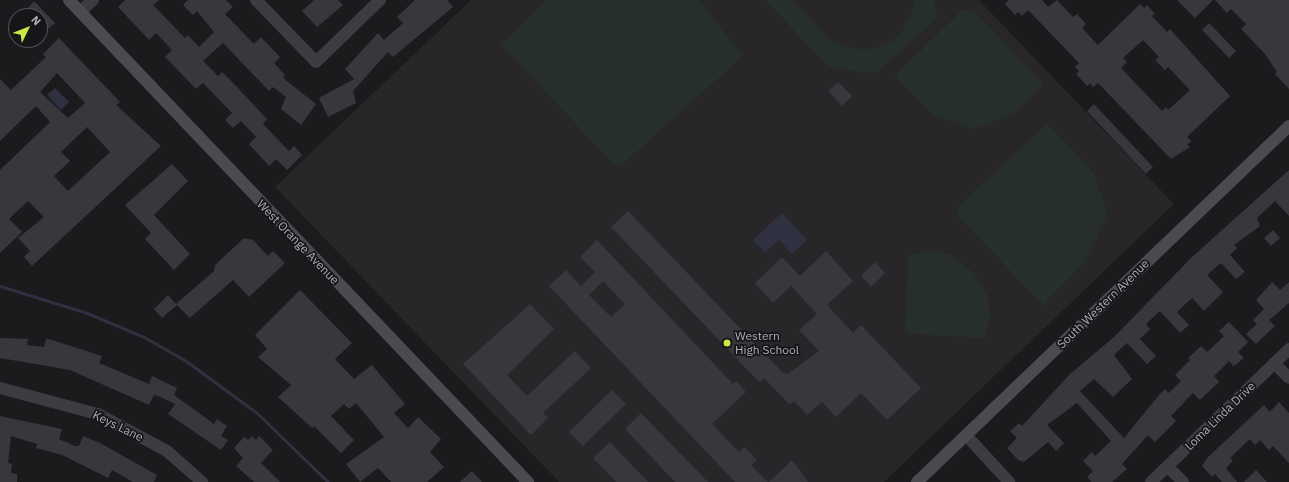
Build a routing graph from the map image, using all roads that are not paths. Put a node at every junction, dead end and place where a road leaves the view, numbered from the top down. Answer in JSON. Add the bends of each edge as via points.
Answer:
{"nodes":[{"id":1,"x":69,"y":0,"type":"edge"},
{"id":2,"x":94,"y":0,"type":"edge"},
{"id":3,"x":256,"y":0,"type":"edge"},
{"id":4,"x":380,"y":0,"type":"edge"},
{"id":5,"x":80,"y":12,"type":"junction"},
{"id":6,"x":1289,"y":126,"type":"edge"},
{"id":7,"x":1289,"y":349,"type":"edge"},
{"id":8,"x":1274,"y":363,"type":"junction"},
{"id":9,"x":1289,"y":378,"type":"edge"},
{"id":10,"x":0,"y":388,"type":"edge"},
{"id":11,"x":966,"y":434,"type":"junction"},
{"id":12,"x":1168,"y":467,"type":"junction"},
{"id":13,"x":202,"y":482,"type":"edge"},
{"id":14,"x":528,"y":482,"type":"edge"},
{"id":15,"x":917,"y":482,"type":"edge"},
{"id":16,"x":1009,"y":482,"type":"edge"},
{"id":17,"x":1151,"y":482,"type":"edge"},
{"id":18,"x":1183,"y":482,"type":"edge"}],
"edges":[{"from":1,"to":5,"type":"main road","name":"West Orange Avenue"},
{"from":2,"to":5,"type":"street"},
{"from":3,"to":4,"type":"street","via":[[316,62]]},
{"from":5,"to":14,"type":"main road","name":"West Orange Avenue"},
{"from":6,"to":11,"type":"main road","name":"South Western Avenue"},
{"from":7,"to":8,"type":"street","name":"Loma Linda Drive"},
{"from":8,"to":9,"type":"street"},
{"from":8,"to":12,"type":"street","name":"Loma Linda Drive"},
{"from":10,"to":13,"type":"street","name":"Keys Lane","via":[[98,414],[166,451]]},
{"from":11,"to":15,"type":"main road","name":"South Western Avenue"},
{"from":11,"to":16,"type":"street"},
{"from":12,"to":17,"type":"street","name":"Loma Linda Drive"},
{"from":12,"to":18,"type":"street"}]}
